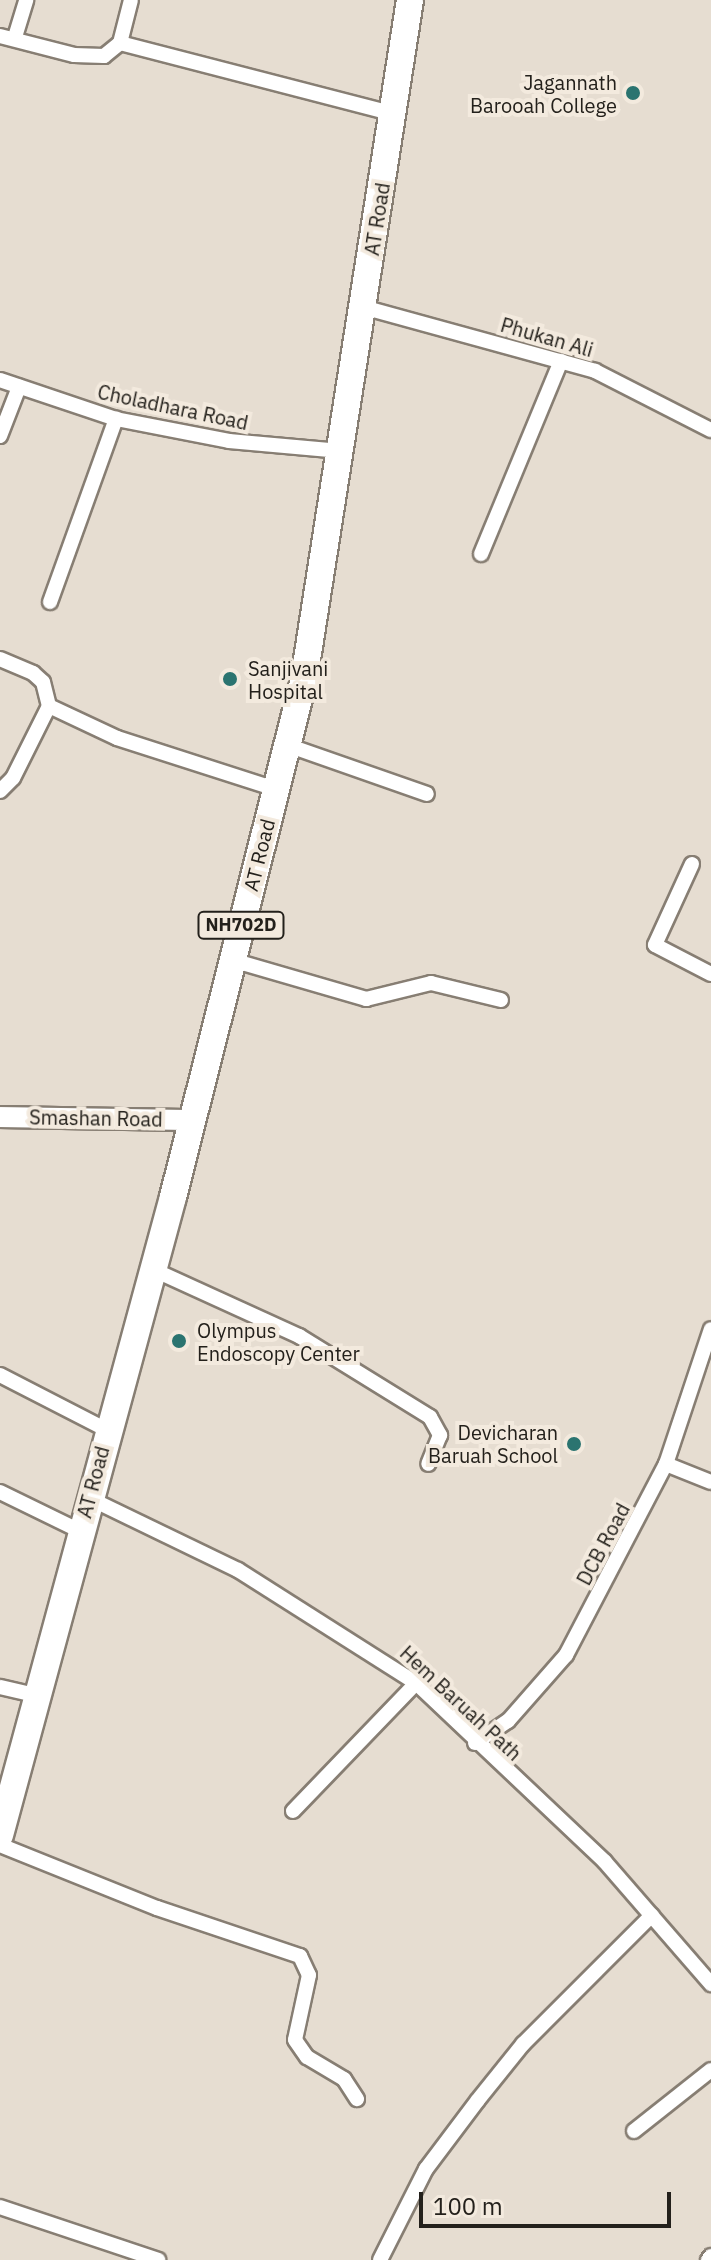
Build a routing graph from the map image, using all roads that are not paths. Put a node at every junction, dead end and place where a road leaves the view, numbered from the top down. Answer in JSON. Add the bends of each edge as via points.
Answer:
{"nodes":[{"id":1,"x":26,"y":0,"type":"edge"},
{"id":2,"x":131,"y":0,"type":"edge"},
{"id":3,"x":410,"y":0,"type":"edge"},
{"id":4,"x":8,"y":36,"type":"edge"},
{"id":5,"x":120,"y":43,"type":"junction"},
{"id":6,"x":391,"y":113,"type":"junction"},
{"id":7,"x":363,"y":307,"type":"junction"},
{"id":8,"x":561,"y":361,"type":"junction"},
{"id":9,"x":0,"y":380,"type":"edge"},
{"id":10,"x":19,"y":387,"type":"junction"},
{"id":11,"x":116,"y":419,"type":"junction"},
{"id":12,"x":711,"y":430,"type":"edge"},
{"id":13,"x":0,"y":436,"type":"edge"},
{"id":14,"x":341,"y":451,"type":"junction"},
{"id":15,"x":481,"y":554,"type":"dead end"},
{"id":16,"x":50,"y":602,"type":"dead end"},
{"id":17,"x":0,"y":659,"type":"edge"},
{"id":18,"x":49,"y":706,"type":"junction"},
{"id":19,"x":287,"y":745,"type":"junction"},
{"id":20,"x":276,"y":789,"type":"junction"},
{"id":21,"x":0,"y":791,"type":"edge"},
{"id":22,"x":427,"y":794,"type":"dead end"},
{"id":23,"x":692,"y":864,"type":"dead end"},
{"id":24,"x":232,"y":960,"type":"junction"},
{"id":25,"x":711,"y":974,"type":"edge"},
{"id":26,"x":501,"y":1000,"type":"dead end"},
{"id":27,"x":0,"y":1117,"type":"edge"},
{"id":28,"x":193,"y":1120,"type":"junction"},
{"id":29,"x":152,"y":1269,"type":"junction"},
{"id":30,"x":711,"y":1329,"type":"edge"},
{"id":31,"x":0,"y":1375,"type":"edge"},
{"id":32,"x":107,"y":1430,"type":"junction"},
{"id":33,"x":428,"y":1464,"type":"dead end"},
{"id":34,"x":666,"y":1464,"type":"junction"},
{"id":35,"x":711,"y":1482,"type":"edge"},
{"id":36,"x":0,"y":1492,"type":"edge"},
{"id":37,"x":89,"y":1498,"type":"junction"},
{"id":38,"x":80,"y":1531,"type":"junction"},
{"id":39,"x":416,"y":1683,"type":"junction"},
{"id":40,"x":0,"y":1687,"type":"edge"},
{"id":41,"x":36,"y":1695,"type":"junction"},
{"id":42,"x":475,"y":1743,"type":"junction"},
{"id":43,"x":293,"y":1811,"type":"dead end"},
{"id":44,"x":0,"y":1835,"type":"edge"},
{"id":45,"x":0,"y":1845,"type":"edge"},
{"id":46,"x":652,"y":1915,"type":"junction"},
{"id":47,"x":711,"y":1984,"type":"edge"},
{"id":48,"x":711,"y":2070,"type":"edge"},
{"id":49,"x":357,"y":2099,"type":"dead end"},
{"id":50,"x":634,"y":2131,"type":"dead end"},
{"id":51,"x":0,"y":2207,"type":"edge"},
{"id":52,"x":158,"y":2260,"type":"edge"},
{"id":53,"x":380,"y":2260,"type":"edge"}],
"edges":[{"from":1,"to":4,"type":"street"},
{"from":2,"to":5,"type":"street"},
{"from":3,"to":6,"type":"highway","name":"AT Road","number":"NH702D"},
{"from":4,"to":5,"type":"street","via":[[74,55],[104,56]]},
{"from":5,"to":6,"type":"street"},
{"from":6,"to":7,"type":"highway","name":"AT Road","number":"NH702D"},
{"from":7,"to":8,"type":"street","name":"Phukan Ali"},
{"from":7,"to":14,"type":"highway","name":"AT Road","number":"NH702D"},
{"from":8,"to":12,"type":"street","name":"Phukan Ali","via":[[595,371]]},
{"from":8,"to":15,"type":"street"},
{"from":9,"to":10,"type":"street","name":"Choladhara Road"},
{"from":10,"to":11,"type":"street","name":"Choladhara Road"},
{"from":10,"to":13,"type":"street"},
{"from":11,"to":14,"type":"street","name":"Choladhara Road","via":[[242,443]]},
{"from":11,"to":16,"type":"street"},
{"from":14,"to":19,"type":"highway","name":"AT Road","number":"NH702D","via":[[304,679]]},
{"from":17,"to":18,"type":"street","via":[[43,682]]},
{"from":18,"to":20,"type":"street","via":[[158,754]]},
{"from":18,"to":21,"type":"street","via":[[13,778]]},
{"from":19,"to":20,"type":"highway","name":"AT Road","number":"NH702D"},
{"from":19,"to":22,"type":"street"},
{"from":20,"to":24,"type":"highway","name":"AT Road","number":"NH702D"},
{"from":23,"to":25,"type":"street","via":[[655,945]]},
{"from":24,"to":26,"type":"street","via":[[366,999],[431,983]]},
{"from":24,"to":28,"type":"highway","name":"AT Road","number":"NH702D"},
{"from":27,"to":28,"type":"street","name":"Smashan Road"},
{"from":28,"to":29,"type":"highway","name":"AT Road","number":"NH702D"},
{"from":29,"to":32,"type":"highway","name":"AT Road","number":"NH702D"},
{"from":29,"to":33,"type":"street","via":[[299,1336],[430,1417],[440,1435]]},
{"from":30,"to":34,"type":"street","name":"DCB Road"},
{"from":31,"to":32,"type":"street"},
{"from":32,"to":37,"type":"highway","name":"AT Road","number":"NH702D"},
{"from":34,"to":35,"type":"street"},
{"from":34,"to":42,"type":"street","name":"DCB Road","via":[[566,1655],[508,1721]]},
{"from":36,"to":38,"type":"street"},
{"from":37,"to":38,"type":"highway","name":"AT Road","number":"NH702D"},
{"from":37,"to":39,"type":"street","name":"Hem Baruah Path","via":[[238,1570]]},
{"from":38,"to":41,"type":"highway","name":"AT Road","number":"NH702D"},
{"from":39,"to":42,"type":"street","name":"Hem Baruah Path"},
{"from":39,"to":43,"type":"street"},
{"from":40,"to":41,"type":"street"},
{"from":41,"to":44,"type":"highway","name":"AT Road","number":"NH702D"},
{"from":42,"to":46,"type":"street","name":"Hem Baruah Path","via":[[605,1862]]},
{"from":45,"to":49,"type":"street","via":[[157,1908],[300,1956],[309,1975],[295,2040],[307,2057],[344,2079]]},
{"from":46,"to":47,"type":"street","name":"Hem Baruah Path"},
{"from":46,"to":53,"type":"street","via":[[523,2044],[487,2089],[426,2169]]},
{"from":48,"to":50,"type":"street"},
{"from":51,"to":52,"type":"street"}]}
